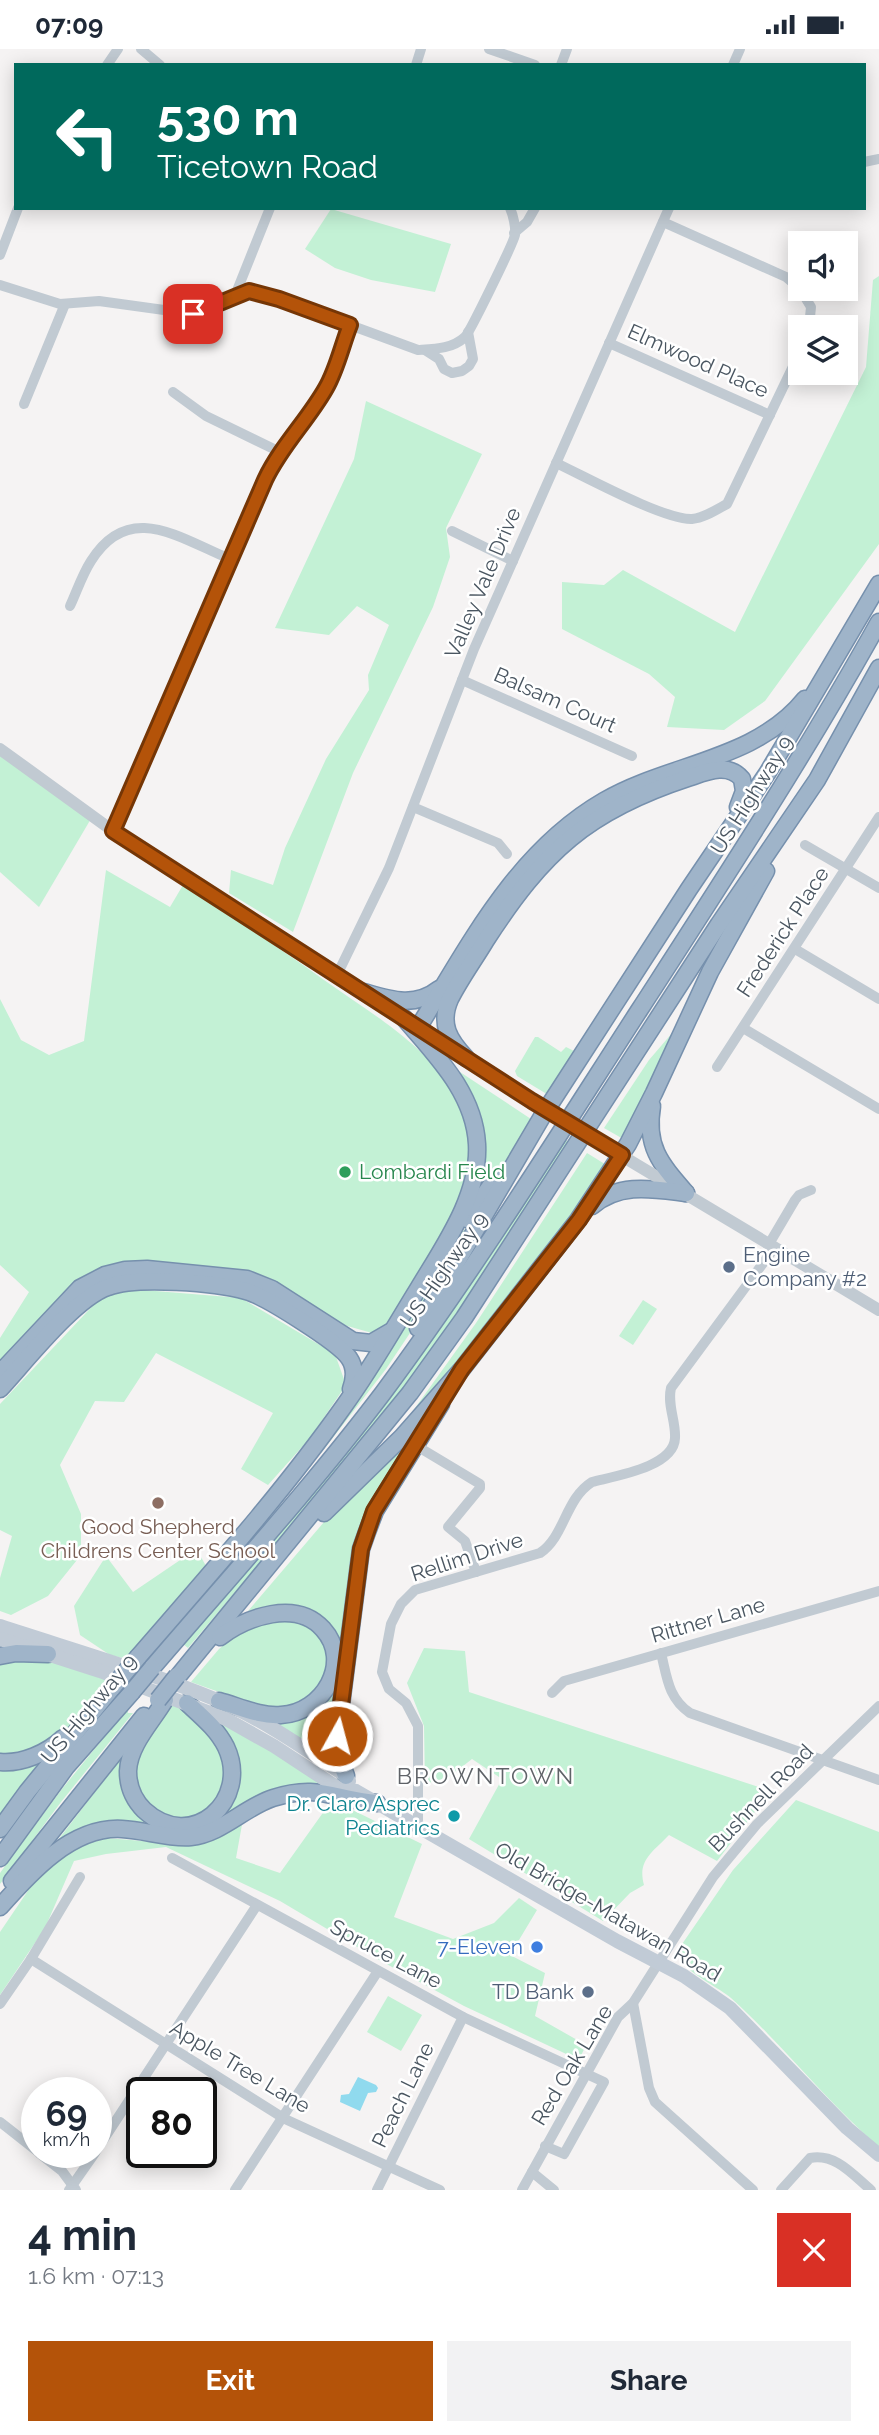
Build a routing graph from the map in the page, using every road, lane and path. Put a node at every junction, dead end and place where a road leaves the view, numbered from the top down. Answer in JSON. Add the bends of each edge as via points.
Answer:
{"nodes":[{"id":1,"x":141,"y":49,"type":"edge"},
{"id":2,"x":489,"y":49,"type":"edge"},
{"id":3,"x":158,"y":63,"type":"edge"},
{"id":4,"x":529,"y":63,"type":"edge"},
{"id":5,"x":17,"y":210,"type":"edge"},
{"id":6,"x":269,"y":210,"type":"edge"},
{"id":7,"x":510,"y":210,"type":"edge"},
{"id":8,"x":534,"y":210,"type":"edge"},
{"id":9,"x":668,"y":210,"type":"edge"},
{"id":10,"x":663,"y":222,"type":"junction"},
{"id":11,"x":514,"y":233,"type":"junction"},
{"id":12,"x":0,"y":255,"type":"edge"},
{"id":13,"x":788,"y":279,"type":"edge"},
{"id":14,"x":0,"y":285,"type":"edge"},
{"id":15,"x":234,"y":297,"type":"junction"},
{"id":16,"x":65,"y":304,"type":"junction"},
{"id":17,"x":350,"y":325,"type":"junction"},
{"id":18,"x":468,"y":332,"type":"junction"},
{"id":19,"x":609,"y":343,"type":"junction"},
{"id":20,"x":425,"y":349,"type":"junction"},
{"id":21,"x":788,"y":377,"type":"edge"},
{"id":22,"x":173,"y":392,"type":"dead end"},
{"id":23,"x":24,"y":404,"type":"dead end"},
{"id":24,"x":770,"y":415,"type":"junction"},
{"id":25,"x":280,"y":452,"type":"junction"},
{"id":26,"x":556,"y":463,"type":"junction"},
{"id":27,"x":452,"y":531,"type":"dead end"},
{"id":28,"x":230,"y":559,"type":"junction"},
{"id":29,"x":513,"y":561,"type":"junction"},
{"id":30,"x":879,"y":584,"type":"edge"},
{"id":31,"x":70,"y":606,"type":"dead end"},
{"id":32,"x":879,"y":622,"type":"edge"},
{"id":33,"x":850,"y":633,"type":"junction"},
{"id":34,"x":879,"y":668,"type":"edge"},
{"id":35,"x":462,"y":680,"type":"junction"},
{"id":36,"x":0,"y":749,"type":"edge"},
{"id":37,"x":632,"y":756,"type":"dead end"},
{"id":38,"x":817,"y":780,"type":"junction"},
{"id":39,"x":413,"y":807,"type":"junction"},
{"id":40,"x":879,"y":817,"type":"edge"},
{"id":41,"x":113,"y":831,"type":"junction"},
{"id":42,"x":724,"y":838,"type":"junction"},
{"id":43,"x":805,"y":845,"type":"dead end"},
{"id":44,"x":507,"y":854,"type":"dead end"},
{"id":45,"x":846,"y":869,"type":"junction"},
{"id":46,"x":879,"y":888,"type":"edge"},
{"id":47,"x":796,"y":949,"type":"junction"},
{"id":48,"x":337,"y":975,"type":"junction"},
{"id":49,"x":446,"y":982,"type":"junction"},
{"id":50,"x":364,"y":992,"type":"junction"},
{"id":51,"x":879,"y":999,"type":"edge"},
{"id":52,"x":404,"y":1018,"type":"junction"},
{"id":53,"x":418,"y":1028,"type":"junction"},
{"id":54,"x":743,"y":1028,"type":"junction"},
{"id":55,"x":466,"y":1058,"type":"junction"},
{"id":56,"x":718,"y":1067,"type":"dead end"},
{"id":57,"x":654,"y":1093,"type":"junction"},
{"id":58,"x":879,"y":1109,"type":"edge"},
{"id":59,"x":543,"y":1115,"type":"junction"},
{"id":60,"x":622,"y":1155,"type":"junction"},
{"id":61,"x":811,"y":1190,"type":"dead end"},
{"id":62,"x":686,"y":1193,"type":"junction"},
{"id":63,"x":579,"y":1220,"type":"junction"},
{"id":64,"x":772,"y":1245,"type":"junction"},
{"id":65,"x":430,"y":1269,"type":"junction"},
{"id":66,"x":879,"y":1310,"type":"edge"},
{"id":67,"x":392,"y":1331,"type":"junction"},
{"id":68,"x":462,"y":1369,"type":"junction"},
{"id":69,"x":0,"y":1373,"type":"edge"},
{"id":70,"x":0,"y":1389,"type":"edge"},
{"id":71,"x":381,"y":1396,"type":"junction"},
{"id":72,"x":346,"y":1404,"type":"junction"},
{"id":73,"x":415,"y":1445,"type":"junction"},
{"id":74,"x":475,"y":1572,"type":"junction"},
{"id":75,"x":264,"y":1574,"type":"junction"},
{"id":76,"x":879,"y":1591,"type":"edge"},
{"id":77,"x":0,"y":1626,"type":"edge"},
{"id":78,"x":0,"y":1639,"type":"edge"},
{"id":79,"x":201,"y":1650,"type":"junction"},
{"id":80,"x":661,"y":1653,"type":"junction"},
{"id":81,"x":48,"y":1654,"type":"junction"},
{"id":82,"x":0,"y":1656,"type":"edge"},
{"id":83,"x":552,"y":1693,"type":"dead end"},
{"id":84,"x":219,"y":1700,"type":"junction"},
{"id":85,"x":161,"y":1702,"type":"junction"},
{"id":86,"x":187,"y":1703,"type":"junction"},
{"id":87,"x":879,"y":1706,"type":"edge"},
{"id":88,"x":88,"y":1716,"type":"junction"},
{"id":89,"x":824,"y":1760,"type":"junction"},
{"id":90,"x":0,"y":1762,"type":"edge"},
{"id":91,"x":346,"y":1776,"type":"junction"},
{"id":92,"x":879,"y":1780,"type":"edge"},
{"id":93,"x":356,"y":1791,"type":"junction"},
{"id":94,"x":377,"y":1803,"type":"junction"},
{"id":95,"x":418,"y":1827,"type":"junction"},
{"id":96,"x":0,"y":1829,"type":"edge"},
{"id":97,"x":0,"y":1858,"type":"edge"},
{"id":98,"x":172,"y":1859,"type":"dead end"},
{"id":99,"x":80,"y":1877,"type":"dead end"},
{"id":100,"x":0,"y":1898,"type":"edge"},
{"id":101,"x":257,"y":1905,"type":"junction"},
{"id":102,"x":0,"y":1907,"type":"edge"},
{"id":103,"x":31,"y":1958,"type":"junction"},
{"id":104,"x":658,"y":1962,"type":"junction"},
{"id":105,"x":378,"y":1971,"type":"junction"},
{"id":106,"x":633,"y":2003,"type":"junction"},
{"id":107,"x":0,"y":2004,"type":"edge"},
{"id":108,"x":463,"y":2017,"type":"junction"},
{"id":109,"x":165,"y":2044,"type":"junction"},
{"id":110,"x":587,"y":2074,"type":"junction"},
{"id":111,"x":282,"y":2117,"type":"junction"},
{"id":112,"x":0,"y":2122,"type":"edge"},
{"id":113,"x":112,"y":2127,"type":"edge"},
{"id":114,"x":21,"y":2139,"type":"edge"},
{"id":115,"x":545,"y":2146,"type":"junction"},
{"id":116,"x":879,"y":2155,"type":"edge"},
{"id":117,"x":388,"y":2167,"type":"junction"},
{"id":118,"x":54,"y":2168,"type":"edge"},
{"id":119,"x":86,"y":2168,"type":"edge"},
{"id":120,"x":532,"y":2172,"type":"junction"},
{"id":121,"x":73,"y":2188,"type":"edge"},
{"id":122,"x":235,"y":2190,"type":"edge"},
{"id":123,"x":377,"y":2190,"type":"edge"},
{"id":124,"x":440,"y":2190,"type":"edge"},
{"id":125,"x":523,"y":2190,"type":"edge"},
{"id":126,"x":554,"y":2190,"type":"edge"},
{"id":127,"x":753,"y":2190,"type":"edge"},
{"id":128,"x":781,"y":2190,"type":"edge"},
{"id":129,"x":871,"y":2190,"type":"edge"}],
"edges":[{"from":1,"to":3,"type":"street"},
{"from":2,"to":4,"type":"street"},
{"from":5,"to":12,"type":"street"},
{"from":6,"to":15,"type":"street"},
{"from":7,"to":11,"type":"street"},
{"from":8,"to":11,"type":"street"},
{"from":9,"to":10,"type":"street","name":"Valley Vale Drive"},
{"from":10,"to":13,"type":"street"},
{"from":10,"to":19,"type":"street","name":"Valley Vale Drive"},
{"from":11,"to":18,"type":"street"},
{"from":14,"to":16,"type":"street"},
{"from":15,"to":16,"type":"street","via":[[193,314],[99,302]]},
{"from":15,"to":17,"type":"street","via":[[249,291]]},
{"from":16,"to":23,"type":"street"},
{"from":17,"to":20,"type":"street"},
{"from":17,"to":25,"type":"street","via":[[328,384]]},
{"from":18,"to":20,"type":"street","via":[[455,344]]},
{"from":18,"to":20,"type":"street","via":[[473,359],[462,371],[444,369]]},
{"from":19,"to":24,"type":"street","name":"Elmwood Place"},
{"from":19,"to":26,"type":"street","name":"Valley Vale Drive"},
{"from":21,"to":24,"type":"street"},
{"from":22,"to":25,"type":"street","via":[[206,416]]},
{"from":24,"to":26,"type":"street","via":[[727,504],[693,519],[672,517]]},
{"from":25,"to":28,"type":"street"},
{"from":26,"to":29,"type":"street","name":"Valley Vale Drive"},
{"from":27,"to":29,"type":"street"},
{"from":28,"to":31,"type":"street","via":[[144,526],[121,531],[103,544],[89,563]]},
{"from":28,"to":41,"type":"street"},
{"from":29,"to":35,"type":"street","name":"Valley Vale Drive"},
{"from":30,"to":33,"type":"highway"},
{"from":32,"to":71,"type":"highway","name":"US Highway 9","via":[[832,706],[535,1173]]},
{"from":33,"to":42,"type":"highway"},
{"from":33,"to":49,"type":"highway","via":[[803,702],[768,732],[726,753],[630,787],[553,837],[507,888]]},
{"from":34,"to":38,"type":"highway","name":"US Highway 9"},
{"from":35,"to":37,"type":"street","name":"Balsam Court"},
{"from":35,"to":39,"type":"street","name":"Valley Vale Drive"},
{"from":36,"to":41,"type":"street"},
{"from":38,"to":57,"type":"highway","via":[[710,972]]},
{"from":38,"to":75,"type":"highway","name":"US Highway 9","via":[[464,1318],[410,1394]]},
{"from":39,"to":44,"type":"street","via":[[498,843]]},
{"from":39,"to":48,"type":"street","name":"Valley Vale Drive","via":[[390,868]]},
{"from":40,"to":45,"type":"street","name":"Frederick Place"},
{"from":41,"to":48,"type":"street"},
{"from":42,"to":55,"type":"highway","via":[[744,784],[738,775],[723,769],[638,797],[559,847],[514,897],[450,999],[444,1014],[446,1030]]},
{"from":42,"to":59,"type":"highway"},
{"from":43,"to":45,"type":"street"},
{"from":45,"to":46,"type":"street"},
{"from":45,"to":47,"type":"street","name":"Frederick Place"},
{"from":47,"to":51,"type":"street"},
{"from":47,"to":54,"type":"street","name":"Frederick Place"},
{"from":48,"to":50,"type":"street"},
{"from":49,"to":50,"type":"highway","via":[[431,995],[411,1002]]},
{"from":49,"to":53,"type":"highway"},
{"from":50,"to":52,"type":"street"},
{"from":52,"to":53,"type":"street"},
{"from":52,"to":65,"type":"highway","via":[[459,1087],[477,1136],[470,1193]]},
{"from":53,"to":55,"type":"street"},
{"from":54,"to":56,"type":"street","name":"Frederick Place"},
{"from":54,"to":58,"type":"street"},
{"from":55,"to":60,"type":"street","bridge":true},
{"from":57,"to":60,"type":"highway"},
{"from":57,"to":62,"type":"highway","via":[[653,1147]]},
{"from":59,"to":65,"type":"highway"},
{"from":59,"to":71,"type":"highway"},
{"from":60,"to":62,"type":"street"},
{"from":60,"to":63,"type":"highway"},
{"from":61,"to":64,"type":"street","name":"Rellim Drive","via":[[795,1200]]},
{"from":62,"to":63,"type":"highway","via":[[623,1190],[599,1200]]},
{"from":62,"to":64,"type":"street"},
{"from":63,"to":68,"type":"highway"},
{"from":64,"to":66,"type":"street"},
{"from":64,"to":74,"type":"street","name":"Rellim Drive","via":[[671,1388],[668,1398],[675,1436],[667,1455],[657,1463],[585,1487],[567,1509],[548,1548],[540,1553]]},
{"from":65,"to":67,"type":"highway"},
{"from":67,"to":69,"type":"highway","via":[[362,1343],[344,1337],[272,1289],[247,1279],[125,1270],[80,1288]]},
{"from":67,"to":72,"type":"highway"},
{"from":68,"to":73,"type":"highway"},
{"from":68,"to":75,"type":"highway","via":[[402,1437]]},
{"from":70,"to":72,"type":"highway","via":[[88,1297],[116,1284],[149,1281],[233,1289],[266,1299],[347,1355],[355,1378]]},
{"from":71,"to":97,"type":"highway","name":"US Highway 9","bridge":true,"via":[[66,1767]]},
{"from":72,"to":88,"type":"highway","bridge":true,"via":[[266,1509]]},
{"from":73,"to":74,"type":"street","via":[[480,1484],[448,1527],[465,1541]]},
{"from":73,"to":91,"type":"highway","via":[[374,1511],[361,1549],[337,1736]]},
{"from":74,"to":95,"type":"street","name":"Rellim Drive","via":[[415,1590],[401,1604],[389,1633],[382,1672],[389,1689],[406,1703],[418,1726]]},
{"from":75,"to":79,"type":"highway","name":"US Highway 9"},
{"from":76,"to":80,"type":"street","name":"Rittner Lane"},
{"from":77,"to":84,"type":"main road","name":"Old Bridge-Matawan Road"},
{"from":78,"to":81,"type":"main road","name":"Old Bridge-Matawan Road"},
{"from":79,"to":84,"type":"highway","via":[[259,1616],[286,1613],[309,1618],[324,1630],[332,1647],[330,1686],[300,1712],[280,1716]]},
{"from":79,"to":85,"type":"highway","name":"US Highway 9","bridge":true},
{"from":80,"to":83,"type":"street","name":"Rittner Lane","via":[[564,1681]]},
{"from":80,"to":89,"type":"street","via":[[672,1695],[684,1709]]},
{"from":81,"to":82,"type":"highway"},
{"from":81,"to":86,"type":"main road","name":"Old Bridge-Matawan Road"},
{"from":84,"to":91,"type":"main road","name":"Old Bridge-Matawan Road"},
{"from":85,"to":86,"type":"highway","via":[[133,1752],[130,1788],[152,1817],[168,1826],[190,1827],[223,1804],[232,1768],[227,1749],[212,1727]]},
{"from":85,"to":100,"type":"highway","name":"US Highway 9","via":[[37,1847]]},
{"from":86,"to":93,"type":"main road","name":"Old Bridge-Matawan Road","via":[[264,1740],[338,1788]]},
{"from":87,"to":89,"type":"street","name":"Bushnell Road"},
{"from":88,"to":90,"type":"highway","via":[[56,1745],[35,1756]]},
{"from":88,"to":96,"type":"highway"},
{"from":89,"to":92,"type":"street"},
{"from":89,"to":104,"type":"street","name":"Bushnell Road","via":[[721,1866]]},
{"from":91,"to":93,"type":"main road","name":"Old Bridge-Matawan Road"},
{"from":93,"to":94,"type":"main road","name":"Old Bridge-Matawan Road"},
{"from":94,"to":95,"type":"main road","name":"Old Bridge-Matawan Road"},
{"from":94,"to":102,"type":"highway","via":[[313,1790],[270,1799],[193,1837],[103,1829],[66,1846],[38,1867]]},
{"from":95,"to":104,"type":"main road","name":"Old Bridge-Matawan Road"},
{"from":98,"to":101,"type":"street","name":"Spruce Lane"},
{"from":99,"to":103,"type":"street"},
{"from":101,"to":105,"type":"street","name":"Spruce Lane"},
{"from":101,"to":109,"type":"street"},
{"from":103,"to":107,"type":"street"},
{"from":103,"to":109,"type":"street","name":"Apple Tree Lane"},
{"from":104,"to":106,"type":"street","name":"Red Oak Lane"},
{"from":104,"to":116,"type":"main road","name":"Old Bridge-Matawan Road","via":[[730,2008]]},
{"from":105,"to":108,"type":"street","name":"Spruce Lane"},
{"from":105,"to":111,"type":"street"},
{"from":106,"to":110,"type":"street","name":"Red Oak Lane","via":[[618,2017]]},
{"from":106,"to":127,"type":"street","via":[[655,2102]]},
{"from":108,"to":110,"type":"street","name":"Spruce Lane"},
{"from":108,"to":117,"type":"street","name":"Peach Lane"},
{"from":109,"to":111,"type":"street","name":"Apple Tree Lane"},
{"from":109,"to":113,"type":"street"},
{"from":110,"to":115,"type":"street","name":"Red Oak Lane"},
{"from":110,"to":115,"type":"street","via":[[604,2082],[564,2154]]},
{"from":111,"to":117,"type":"street","name":"Apple Tree Lane"},
{"from":111,"to":122,"type":"street"},
{"from":112,"to":114,"type":"street"},
{"from":115,"to":120,"type":"street","name":"Red Oak Lane"},
{"from":117,"to":123,"type":"street","name":"Peach Lane"},
{"from":117,"to":124,"type":"street","name":"Apple Tree Lane"},
{"from":118,"to":121,"type":"street"},
{"from":119,"to":121,"type":"street"},
{"from":120,"to":125,"type":"street","name":"Red Oak Lane"},
{"from":120,"to":126,"type":"street"},
{"from":128,"to":129,"type":"street","via":[[810,2158],[831,2158]]}]}
